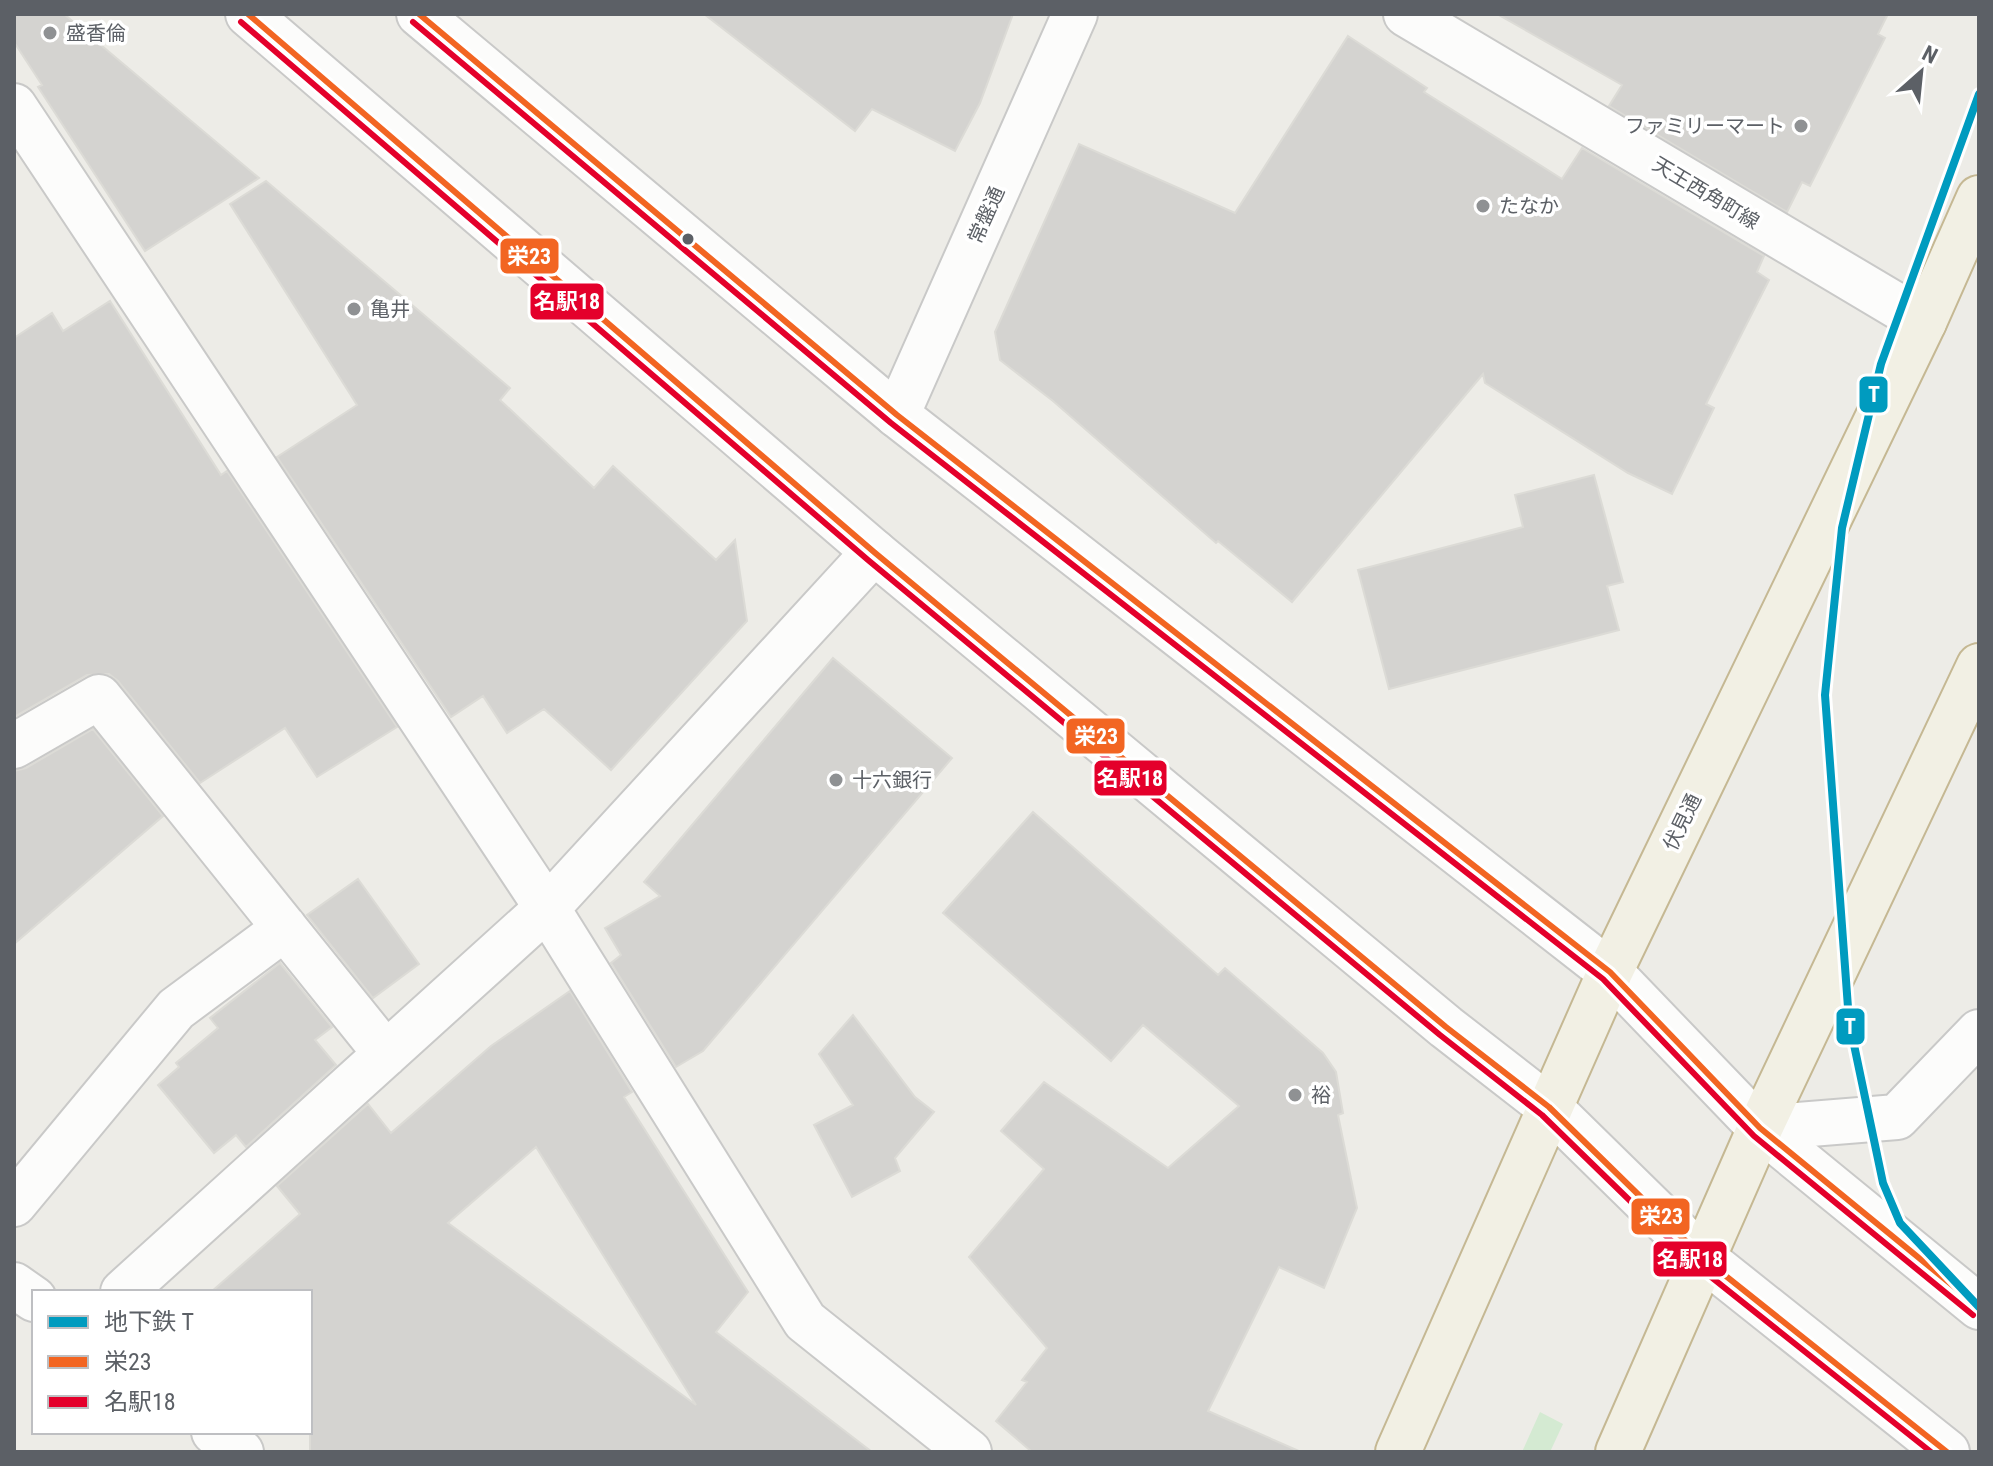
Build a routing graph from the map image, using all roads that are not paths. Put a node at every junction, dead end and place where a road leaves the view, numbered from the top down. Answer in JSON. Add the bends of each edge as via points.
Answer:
{"nodes":[{"id":1,"x":248,"y":14,"type":"edge"},
{"id":2,"x":419,"y":14,"type":"edge"},
{"id":3,"x":1075,"y":14,"type":"edge"},
{"id":4,"x":1406,"y":14,"type":"edge"},
{"id":5,"x":14,"y":106,"type":"edge"},
{"id":6,"x":1979,"y":198,"type":"edge"},
{"id":7,"x":1924,"y":322,"type":"junction"},
{"id":8,"x":897,"y":415,"type":"junction"},
{"id":9,"x":874,"y":552,"type":"junction"},
{"id":10,"x":1979,"y":666,"type":"edge"},
{"id":11,"x":14,"y":746,"type":"edge"},
{"id":12,"x":547,"y":908,"type":"junction"},
{"id":13,"x":285,"y":928,"type":"junction"},
{"id":14,"x":1610,"y":972,"type":"junction"},
{"id":15,"x":1979,"y":1032,"type":"edge"},
{"id":16,"x":386,"y":1054,"type":"junction"},
{"id":17,"x":1549,"y":1107,"type":"junction"},
{"id":18,"x":1760,"y":1128,"type":"junction"},
{"id":19,"x":14,"y":1204,"type":"edge"},
{"id":20,"x":1702,"y":1257,"type":"junction"},
{"id":21,"x":125,"y":1290,"type":"edge"},
{"id":22,"x":1979,"y":1307,"type":"edge"},
{"id":23,"x":217,"y":1434,"type":"edge"},
{"id":24,"x":241,"y":1452,"type":"edge"},
{"id":25,"x":969,"y":1452,"type":"edge"},
{"id":26,"x":1398,"y":1452,"type":"edge"},
{"id":27,"x":1618,"y":1452,"type":"edge"},
{"id":28,"x":1947,"y":1452,"type":"edge"}],
"edges":[{"from":1,"to":9,"type":"street"},
{"from":2,"to":8,"type":"street"},
{"from":3,"to":8,"type":"street","name":"常盤通"},
{"from":4,"to":7,"type":"street","name":"天王西角町線"},
{"from":5,"to":12,"type":"street"},
{"from":6,"to":7,"type":"highway","name":"伏見通"},
{"from":7,"to":14,"type":"highway","name":"伏見通"},
{"from":8,"to":14,"type":"street"},
{"from":9,"to":12,"type":"street"},
{"from":9,"to":17,"type":"street"},
{"from":10,"to":18,"type":"highway"},
{"from":11,"to":13,"type":"street","via":[[99,697]]},
{"from":12,"to":16,"type":"street"},
{"from":12,"to":25,"type":"street","via":[[805,1321]]},
{"from":13,"to":16,"type":"street"},
{"from":13,"to":19,"type":"street","via":[[176,1009]]},
{"from":14,"to":17,"type":"highway","name":"伏見通"},
{"from":14,"to":18,"type":"street"},
{"from":15,"to":18,"type":"street","via":[[1897,1117]]},
{"from":16,"to":21,"type":"street"},
{"from":17,"to":20,"type":"street"},
{"from":17,"to":26,"type":"highway","name":"伏見通"},
{"from":18,"to":20,"type":"highway"},
{"from":18,"to":22,"type":"street"},
{"from":20,"to":27,"type":"highway"},
{"from":20,"to":28,"type":"street"},
{"from":23,"to":24,"type":"street"}]}
